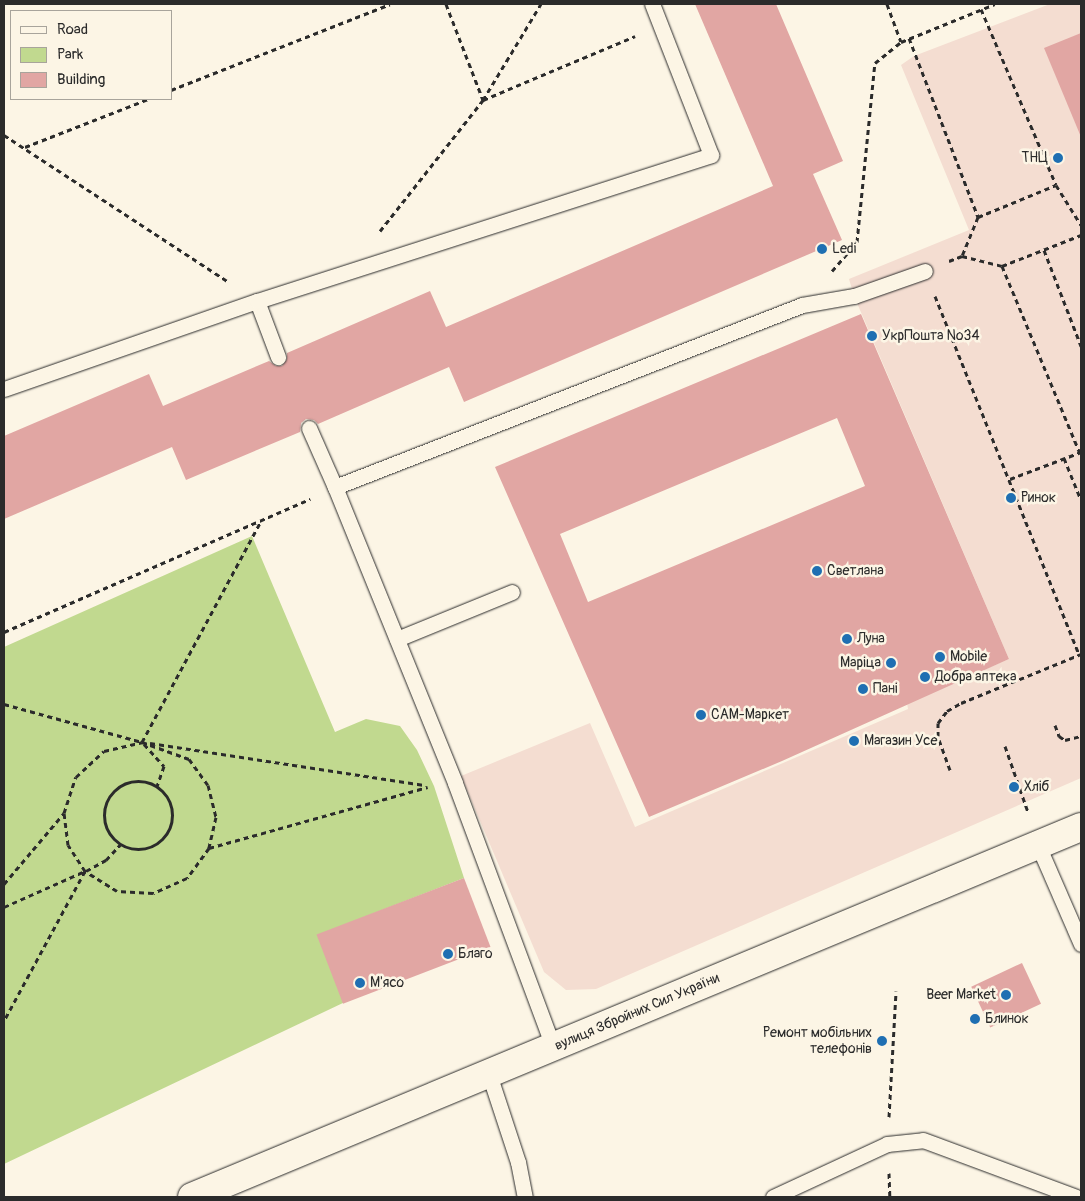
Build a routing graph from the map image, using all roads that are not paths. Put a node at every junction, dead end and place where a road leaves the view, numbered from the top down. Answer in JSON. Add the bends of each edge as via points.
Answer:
{"nodes":[{"id":1,"x":652,"y":4,"type":"edge"},
{"id":2,"x":925,"y":271,"type":"road end"},
{"id":3,"x":257,"y":301,"type":"junction"},
{"id":4,"x":278,"y":357,"type":"dead end"},
{"id":5,"x":4,"y":389,"type":"edge"},
{"id":6,"x":308,"y":428,"type":"dead end"},
{"id":7,"x":336,"y":487,"type":"junction"},
{"id":8,"x":512,"y":592,"type":"dead end"},
{"id":9,"x":397,"y":639,"type":"junction"},
{"id":10,"x":1081,"y":826,"type":"edge"},
{"id":11,"x":1038,"y":845,"type":"junction"},
{"id":12,"x":1081,"y":944,"type":"edge"},
{"id":13,"x":553,"y":1046,"type":"junction"},
{"id":14,"x":489,"y":1074,"type":"junction"},
{"id":15,"x":192,"y":1197,"type":"edge"},
{"id":16,"x":525,"y":1197,"type":"edge"},
{"id":17,"x":773,"y":1197,"type":"edge"},
{"id":18,"x":1076,"y":1197,"type":"edge"}],
"edges":[{"from":1,"to":3,"type":"lane","via":[[711,155]]},
{"from":2,"to":7,"type":"lane","via":[[854,296],[802,305]]},
{"from":3,"to":4,"type":"lane"},
{"from":3,"to":5,"type":"lane"},
{"from":6,"to":7,"type":"lane"},
{"from":7,"to":9,"type":"lane"},
{"from":8,"to":9,"type":"lane"},
{"from":9,"to":13,"type":"lane","via":[[455,783]]},
{"from":10,"to":11,"type":"street","name":"вулиця Збройних Сил України"},
{"from":11,"to":12,"type":"lane"},
{"from":11,"to":13,"type":"street","name":"вулиця Збройних Сил України"},
{"from":13,"to":14,"type":"street","name":"вулиця Збройних Сил України"},
{"from":14,"to":15,"type":"street","name":"вулиця Збройних Сил України"},
{"from":14,"to":16,"type":"lane","via":[[518,1162]]},
{"from":17,"to":18,"type":"lane","via":[[888,1144],[924,1140]]}]}
